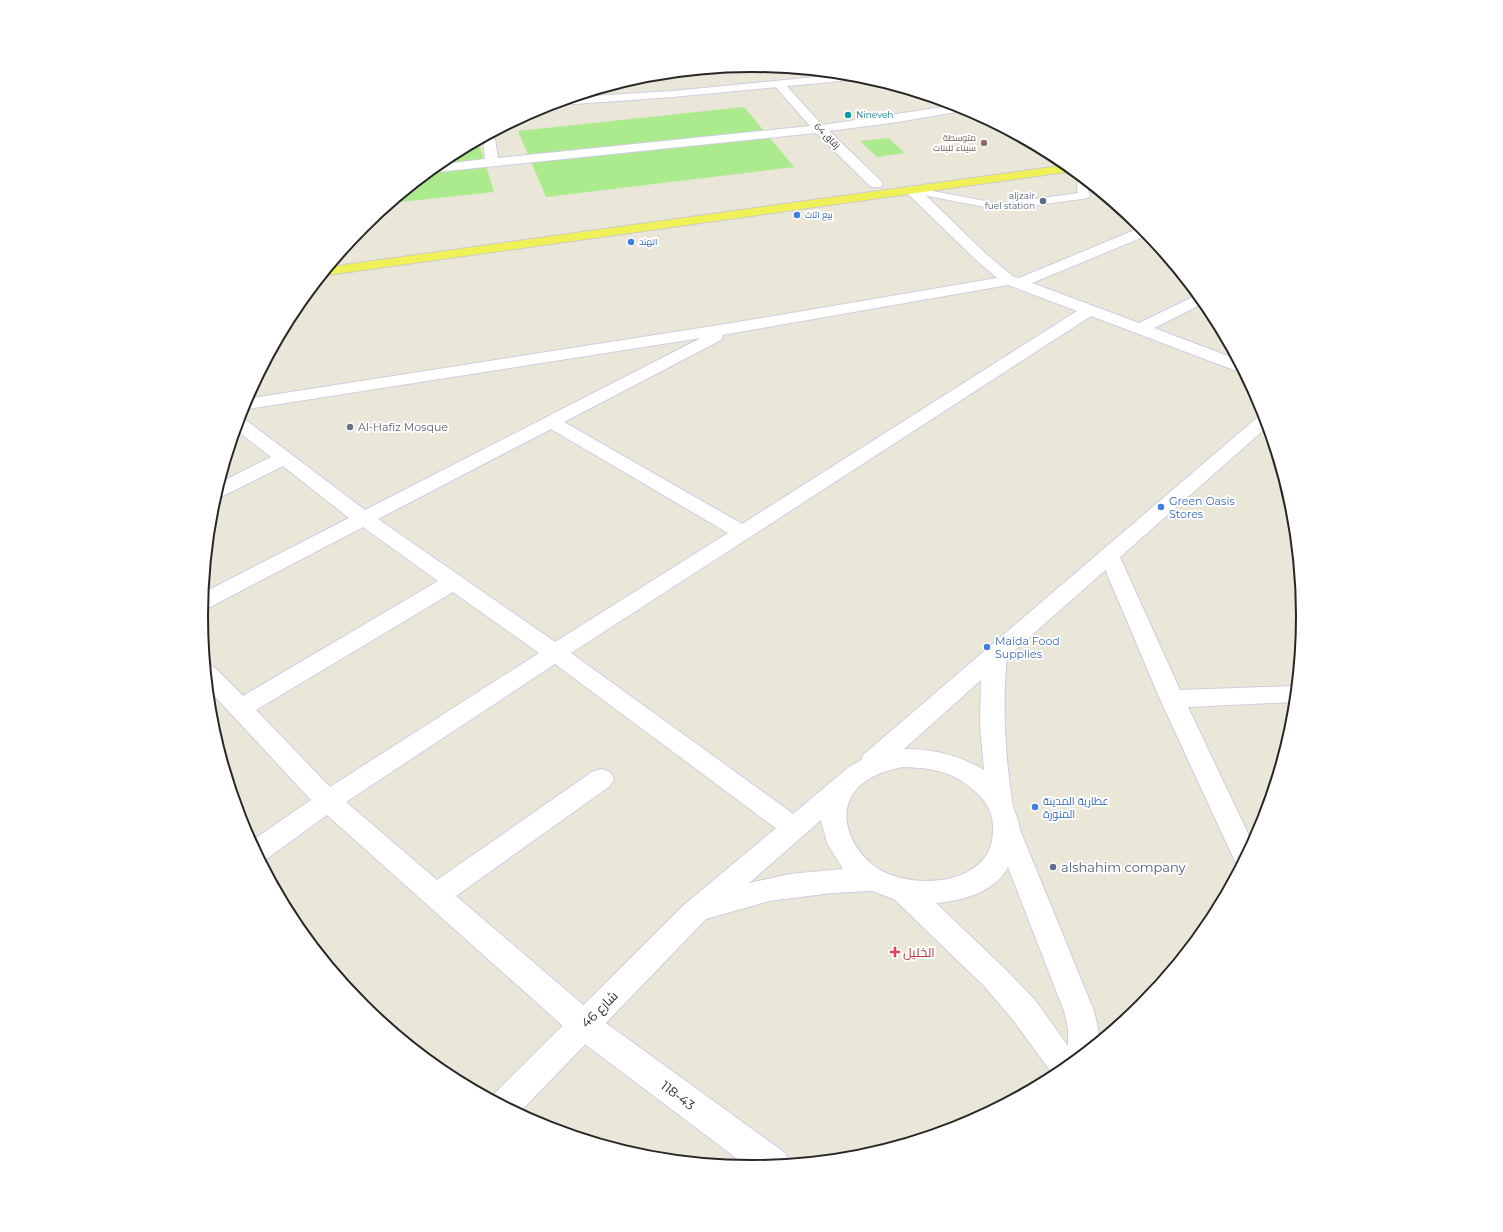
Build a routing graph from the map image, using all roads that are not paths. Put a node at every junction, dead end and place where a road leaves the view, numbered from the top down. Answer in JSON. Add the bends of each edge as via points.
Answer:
{"nodes":[{"id":1,"x":836,"y":79,"type":"edge"},
{"id":2,"x":780,"y":85,"type":"junction"},
{"id":3,"x":582,"y":100,"type":"edge"},
{"id":4,"x":951,"y":110,"type":"edge"},
{"id":5,"x":820,"y":130,"type":"junction"},
{"id":6,"x":490,"y":140,"type":"edge"},
{"id":7,"x":1047,"y":160,"type":"edge"},
{"id":8,"x":492,"y":162,"type":"junction"},
{"id":9,"x":443,"y":168,"type":"edge"},
{"id":10,"x":1062,"y":169,"type":"edge"},
{"id":11,"x":876,"y":184,"type":"junction"},
{"id":12,"x":1084,"y":187,"type":"edge"},
{"id":13,"x":912,"y":190,"type":"junction"},
{"id":14,"x":974,"y":202,"type":"junction"},
{"id":15,"x":528,"y":230,"type":"dead end"},
{"id":16,"x":1138,"y":234,"type":"edge"},
{"id":17,"x":331,"y":271,"type":"edge"},
{"id":18,"x":1014,"y":282,"type":"junction"},
{"id":19,"x":1194,"y":301,"type":"edge"},
{"id":20,"x":1088,"y":311,"type":"junction"},
{"id":21,"x":732,"y":328,"type":"junction"},
{"id":22,"x":1140,"y":329,"type":"junction"},
{"id":23,"x":1233,"y":363,"type":"edge"},
{"id":24,"x":251,"y":404,"type":"edge"},
{"id":25,"x":551,"y":422,"type":"junction"},
{"id":26,"x":1260,"y":424,"type":"edge"},
{"id":27,"x":242,"y":426,"type":"edge"},
{"id":28,"x":285,"y":458,"type":"junction"},
{"id":29,"x":223,"y":489,"type":"edge"},
{"id":30,"x":364,"y":519,"type":"junction"},
{"id":31,"x":741,"y":532,"type":"junction"},
{"id":32,"x":1109,"y":555,"type":"junction"},
{"id":33,"x":453,"y":582,"type":"junction"},
{"id":34,"x":208,"y":599,"type":"edge"},
{"id":35,"x":555,"y":653,"type":"junction"},
{"id":36,"x":996,"y":656,"type":"junction"},
{"id":37,"x":211,"y":679,"type":"edge"},
{"id":38,"x":1290,"y":694,"type":"edge"},
{"id":39,"x":1172,"y":699,"type":"junction"},
{"id":40,"x":240,"y":709,"type":"junction"},
{"id":41,"x":865,"y":768,"type":"junction"},
{"id":42,"x":601,"y":779,"type":"dead end"},
{"id":43,"x":845,"y":785,"type":"junction"},
{"id":44,"x":328,"y":802,"type":"junction"},
{"id":45,"x":999,"y":802,"type":"junction"},
{"id":46,"x":794,"y":828,"type":"junction"},
{"id":47,"x":1008,"y":833,"type":"junction"},
{"id":48,"x":260,"y":849,"type":"edge"},
{"id":49,"x":1242,"y":849,"type":"edge"},
{"id":50,"x":874,"y":880,"type":"junction"},
{"id":51,"x":904,"y":891,"type":"junction"},
{"id":52,"x":436,"y":896,"type":"junction"},
{"id":53,"x":694,"y":913,"type":"junction"},
{"id":54,"x":584,"y":1025,"type":"junction"},
{"id":55,"x":1084,"y":1047,"type":"edge"},
{"id":56,"x":1062,"y":1062,"type":"edge"},
{"id":57,"x":508,"y":1102,"type":"edge"},
{"id":58,"x":766,"y":1160,"type":"edge"}],
"edges":[{"from":1,"to":2,"type":"street"},
{"from":2,"to":3,"type":"street"},
{"from":2,"to":5,"type":"street","name":"زقاق 64"},
{"from":4,"to":5,"type":"street"},
{"from":5,"to":8,"type":"street"},
{"from":5,"to":11,"type":"street","name":"زقاق 64"},
{"from":6,"to":8,"type":"street"},
{"from":7,"to":11,"type":"main road"},
{"from":8,"to":9,"type":"street"},
{"from":10,"to":13,"type":"main road"},
{"from":11,"to":15,"type":"main road"},
{"from":12,"to":14,"type":"lane"},
{"from":12,"to":14,"type":"lane","via":[[1085,206],[1031,214]]},
{"from":13,"to":14,"type":"lane"},
{"from":13,"to":17,"type":"main road"},
{"from":13,"to":18,"type":"street","via":[[980,256]]},
{"from":16,"to":18,"type":"street"},
{"from":18,"to":20,"type":"street"},
{"from":18,"to":21,"type":"street"},
{"from":19,"to":22,"type":"street"},
{"from":20,"to":22,"type":"street"},
{"from":20,"to":31,"type":"street"},
{"from":21,"to":24,"type":"street"},
{"from":21,"to":25,"type":"street"},
{"from":22,"to":23,"type":"street"},
{"from":25,"to":30,"type":"street"},
{"from":25,"to":31,"type":"street"},
{"from":26,"to":32,"type":"street","name":"شارع 46"},
{"from":27,"to":28,"type":"street"},
{"from":28,"to":29,"type":"street"},
{"from":28,"to":30,"type":"street"},
{"from":30,"to":33,"type":"street"},
{"from":30,"to":34,"type":"street"},
{"from":31,"to":35,"type":"street"},
{"from":32,"to":36,"type":"street","name":"شارع 46"},
{"from":32,"to":39,"type":"street"},
{"from":33,"to":35,"type":"street"},
{"from":33,"to":40,"type":"street"},
{"from":35,"to":44,"type":"street"},
{"from":35,"to":46,"type":"street"},
{"from":36,"to":41,"type":"street","name":"شارع 46"},
{"from":36,"to":45,"type":"street","via":[[992,689],[992,724]]},
{"from":37,"to":40,"type":"street","name":"118-43"},
{"from":38,"to":39,"type":"street"},
{"from":39,"to":49,"type":"street"},
{"from":40,"to":44,"type":"street","name":"118-43"},
{"from":41,"to":43,"type":"street","name":"شارع 46"},
{"from":41,"to":45,"type":"street","via":[[893,758],[924,757],[954,765],[981,780]]},
{"from":42,"to":52,"type":"street"},
{"from":43,"to":46,"type":"street","name":"شارع 46"},
{"from":43,"to":50,"type":"street","via":[[834,808],[836,834],[849,859]]},
{"from":44,"to":48,"type":"street"},
{"from":44,"to":52,"type":"street","name":"118-43"},
{"from":45,"to":47,"type":"street","via":[[1006,817]]},
{"from":46,"to":53,"type":"street","name":"شارع 46"},
{"from":47,"to":51,"type":"street","via":[[1002,855],[987,874],[964,888],[935,893]]},
{"from":47,"to":55,"type":"street","via":[[1079,1011]]},
{"from":50,"to":51,"type":"street"},
{"from":50,"to":53,"type":"street","via":[[801,883],[764,890]]},
{"from":51,"to":56,"type":"street","via":[[995,978],[1024,1010]]},
{"from":52,"to":54,"type":"street","name":"118-43"},
{"from":53,"to":54,"type":"street","name":"شارع 46"},
{"from":54,"to":57,"type":"street","name":"شارع 46"},
{"from":54,"to":58,"type":"street","name":"118-43"}]}
